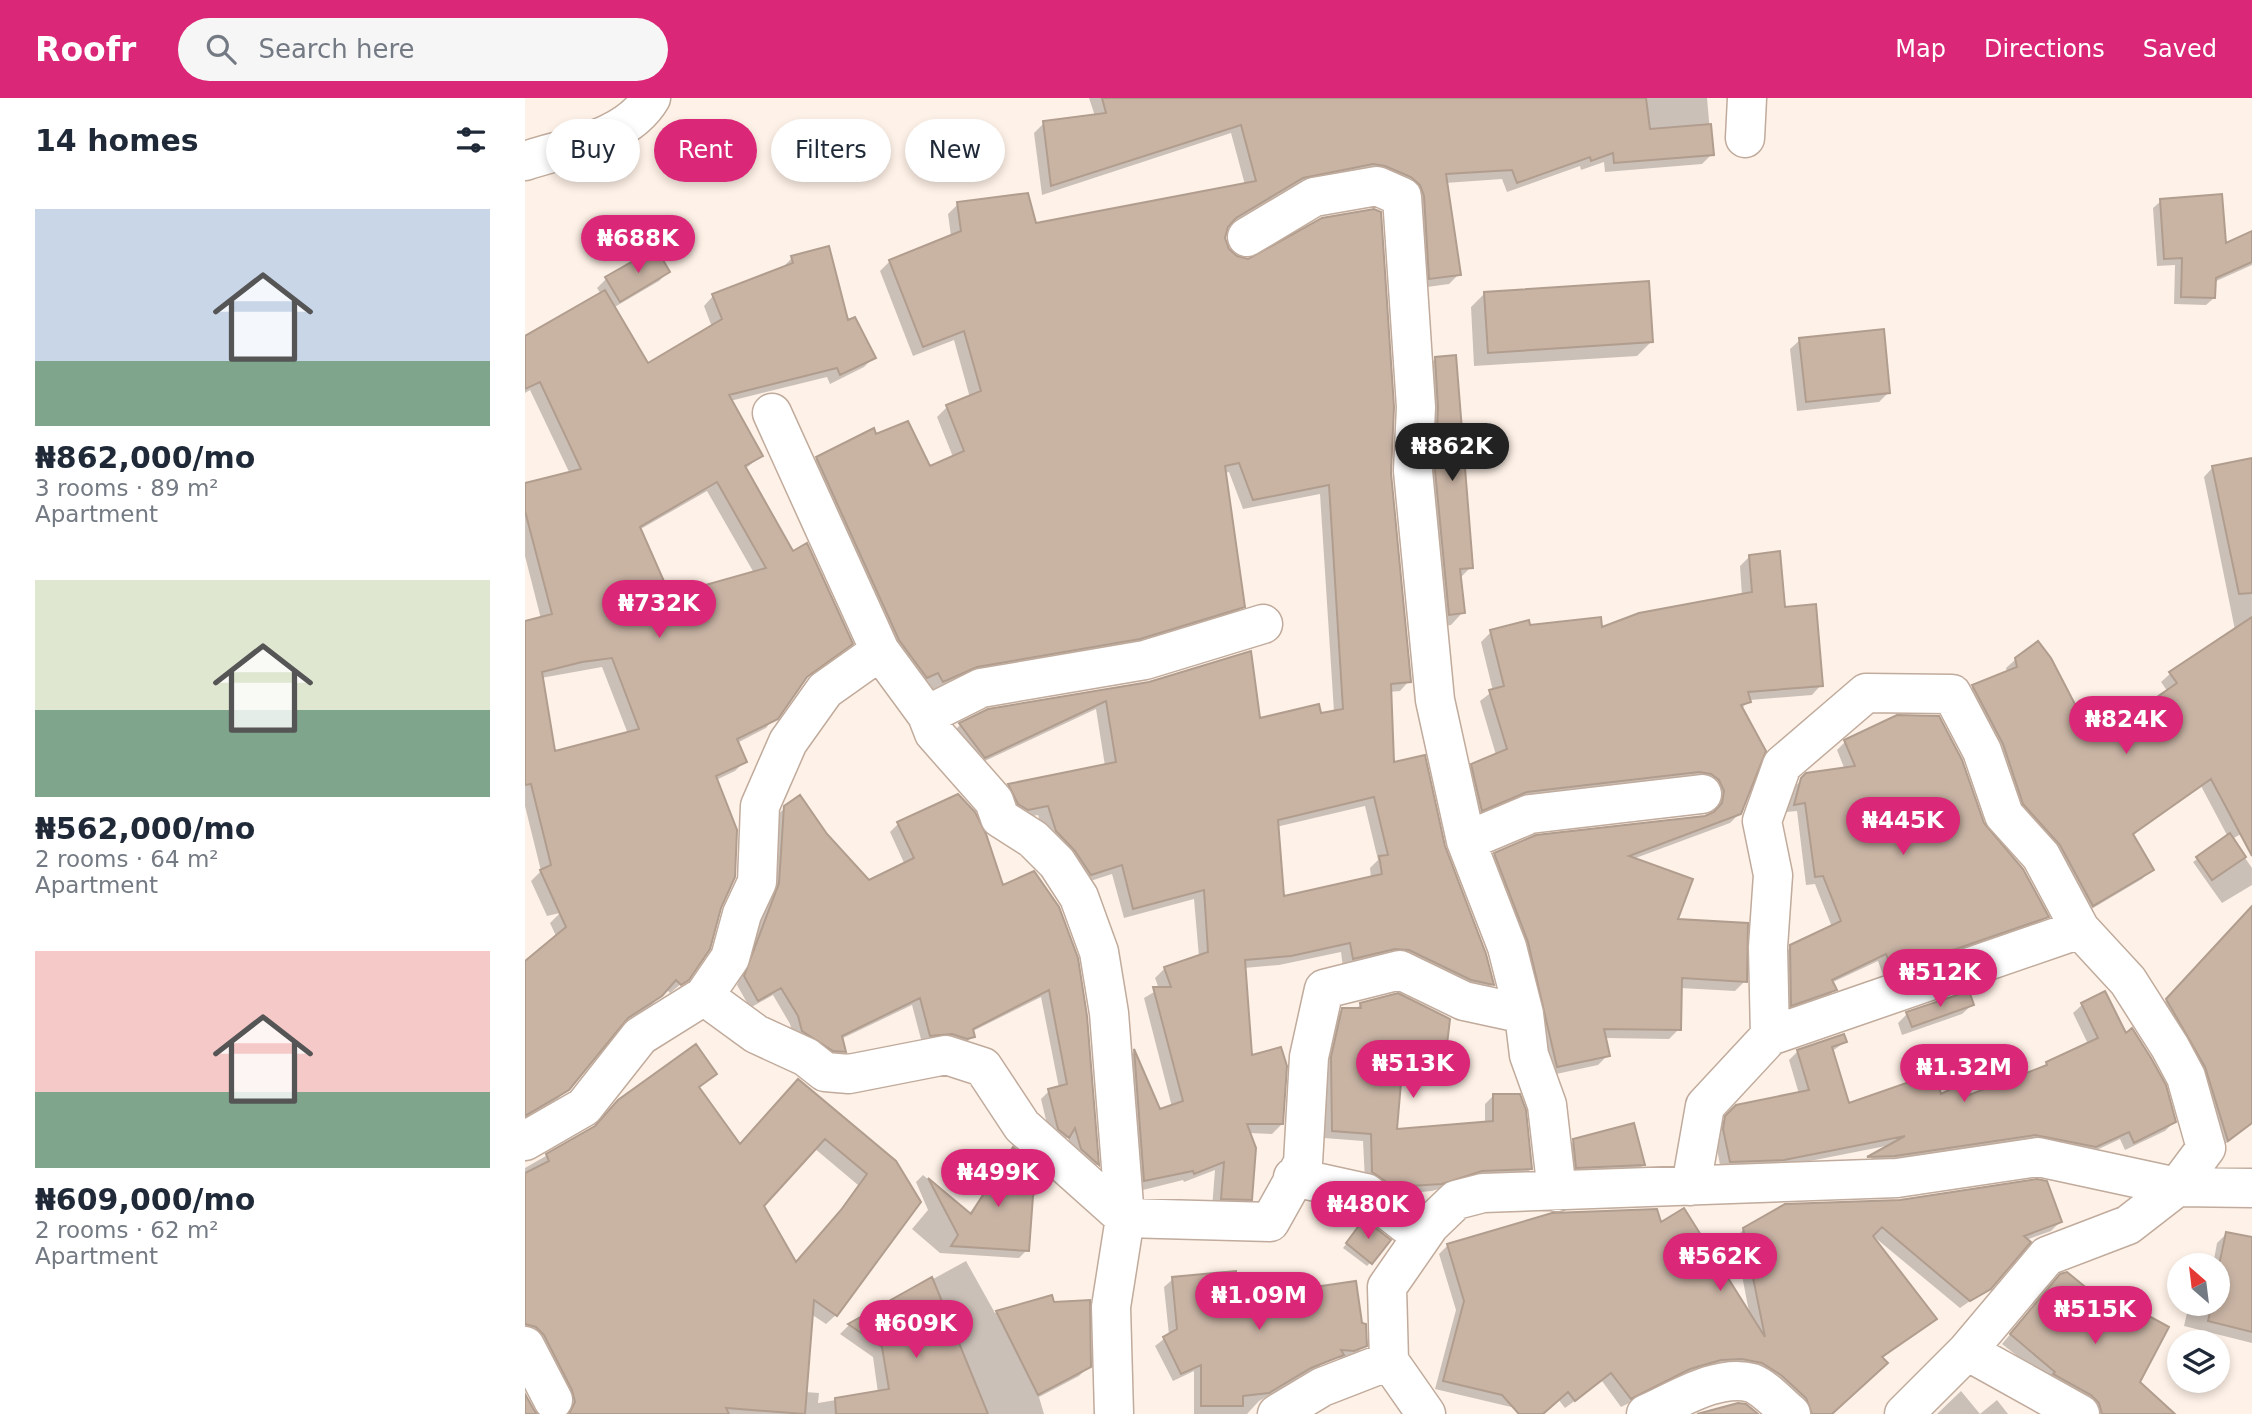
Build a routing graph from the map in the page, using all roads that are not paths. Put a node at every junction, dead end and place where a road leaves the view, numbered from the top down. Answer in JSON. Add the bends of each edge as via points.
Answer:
{"nodes":[{"id":1,"x":650,"y":98,"type":"edge"},
{"id":2,"x":1747,"y":98,"type":"edge"},
{"id":3,"x":1745,"y":138,"type":"dead end"},
{"id":4,"x":525,"y":161,"type":"edge"},
{"id":5,"x":1247,"y":237,"type":"dead end"},
{"id":6,"x":772,"y":414,"type":"dead end"},
{"id":7,"x":1263,"y":624,"type":"dead end"},
{"id":8,"x":880,"y":650,"type":"junction"},
{"id":9,"x":927,"y":715,"type":"junction"},
{"id":10,"x":1702,"y":794,"type":"dead end"},
{"id":11,"x":1466,"y":841,"type":"junction"},
{"id":12,"x":2080,"y":929,"type":"junction"},
{"id":13,"x":704,"y":996,"type":"junction"},
{"id":14,"x":1524,"y":1014,"type":"junction"},
{"id":15,"x":1770,"y":1036,"type":"junction"},
{"id":16,"x":525,"y":1141,"type":"edge"},
{"id":17,"x":1293,"y":1177,"type":"junction"},
{"id":18,"x":1691,"y":1186,"type":"junction"},
{"id":19,"x":2177,"y":1187,"type":"junction"},
{"id":20,"x":2252,"y":1188,"type":"edge"},
{"id":21,"x":1557,"y":1192,"type":"junction"},
{"id":22,"x":1125,"y":1218,"type":"junction"},
{"id":23,"x":1421,"y":1236,"type":"junction"},
{"id":24,"x":525,"y":1346,"type":"edge"},
{"id":25,"x":1967,"y":1351,"type":"junction"},
{"id":26,"x":1389,"y":1361,"type":"junction"},
{"id":27,"x":553,"y":1400,"type":"dead end"},
{"id":28,"x":1114,"y":1414,"type":"edge"},
{"id":29,"x":1277,"y":1414,"type":"edge"},
{"id":30,"x":1426,"y":1414,"type":"edge"},
{"id":31,"x":1646,"y":1414,"type":"edge"},
{"id":32,"x":1791,"y":1414,"type":"edge"},
{"id":33,"x":1904,"y":1414,"type":"edge"},
{"id":34,"x":2080,"y":1414,"type":"edge"}],
"edges":[{"from":1,"to":4,"type":"street","via":[[624,127]]},
{"from":2,"to":3,"type":"street"},
{"from":5,"to":11,"type":"street","via":[[1314,197],[1377,186],[1402,197],[1416,407],[1413,471],[1435,700]]},
{"from":6,"to":8,"type":"street"},
{"from":7,"to":9,"type":"street","via":[[1145,660],[981,688]]},
{"from":8,"to":9,"type":"street"},
{"from":8,"to":13,"type":"street","via":[[825,690],[788,742],[760,806],[757,882],[730,958]]},
{"from":9,"to":22,"type":"street","via":[[934,733],[994,801],[1000,818],[1033,839],[1057,863],[1079,897],[1098,951],[1109,1013]]},
{"from":10,"to":11,"type":"street","via":[[1531,814]]},
{"from":11,"to":14,"type":"street","via":[[1507,947]]},
{"from":12,"to":15,"type":"street"},
{"from":12,"to":15,"type":"street","via":[[2041,856],[2004,815],[1982,751],[1952,694],[1866,693],[1782,765],[1762,821],[1773,875],[1768,947]]},
{"from":12,"to":19,"type":"street","via":[[2127,981],[2186,1077],[2206,1148]]},
{"from":13,"to":16,"type":"street","via":[[640,1036],[584,1107]]},
{"from":13,"to":22,"type":"street","via":[[756,1034],[806,1057],[825,1072],[849,1074],[946,1055],[983,1067],[1022,1126]]},
{"from":14,"to":17,"type":"street","via":[[1464,1001],[1400,971],[1324,989],[1309,1056],[1303,1163]]},
{"from":14,"to":21,"type":"street","via":[[1527,1044],[1552,1130]]},
{"from":15,"to":18,"type":"street","via":[[1705,1106]]},
{"from":17,"to":22,"type":"street","via":[[1270,1222]]},
{"from":17,"to":23,"type":"street","via":[[1366,1193]]},
{"from":18,"to":19,"type":"street","via":[[1897,1178],[2038,1157]]},
{"from":18,"to":21,"type":"street"},
{"from":19,"to":20,"type":"street"},
{"from":19,"to":25,"type":"street","via":[[2128,1225],[2047,1256]]},
{"from":21,"to":23,"type":"street","via":[[1483,1193],[1456,1200]]},
{"from":22,"to":28,"type":"street","via":[[1111,1307]]},
{"from":23,"to":26,"type":"street","via":[[1387,1287]]},
{"from":24,"to":27,"type":"street"},
{"from":25,"to":33,"type":"street"},
{"from":25,"to":34,"type":"street"},
{"from":26,"to":29,"type":"street","via":[[1322,1387]]},
{"from":26,"to":30,"type":"street"},
{"from":31,"to":32,"type":"street","via":[[1721,1383],[1738,1381],[1754,1384]]}]}
